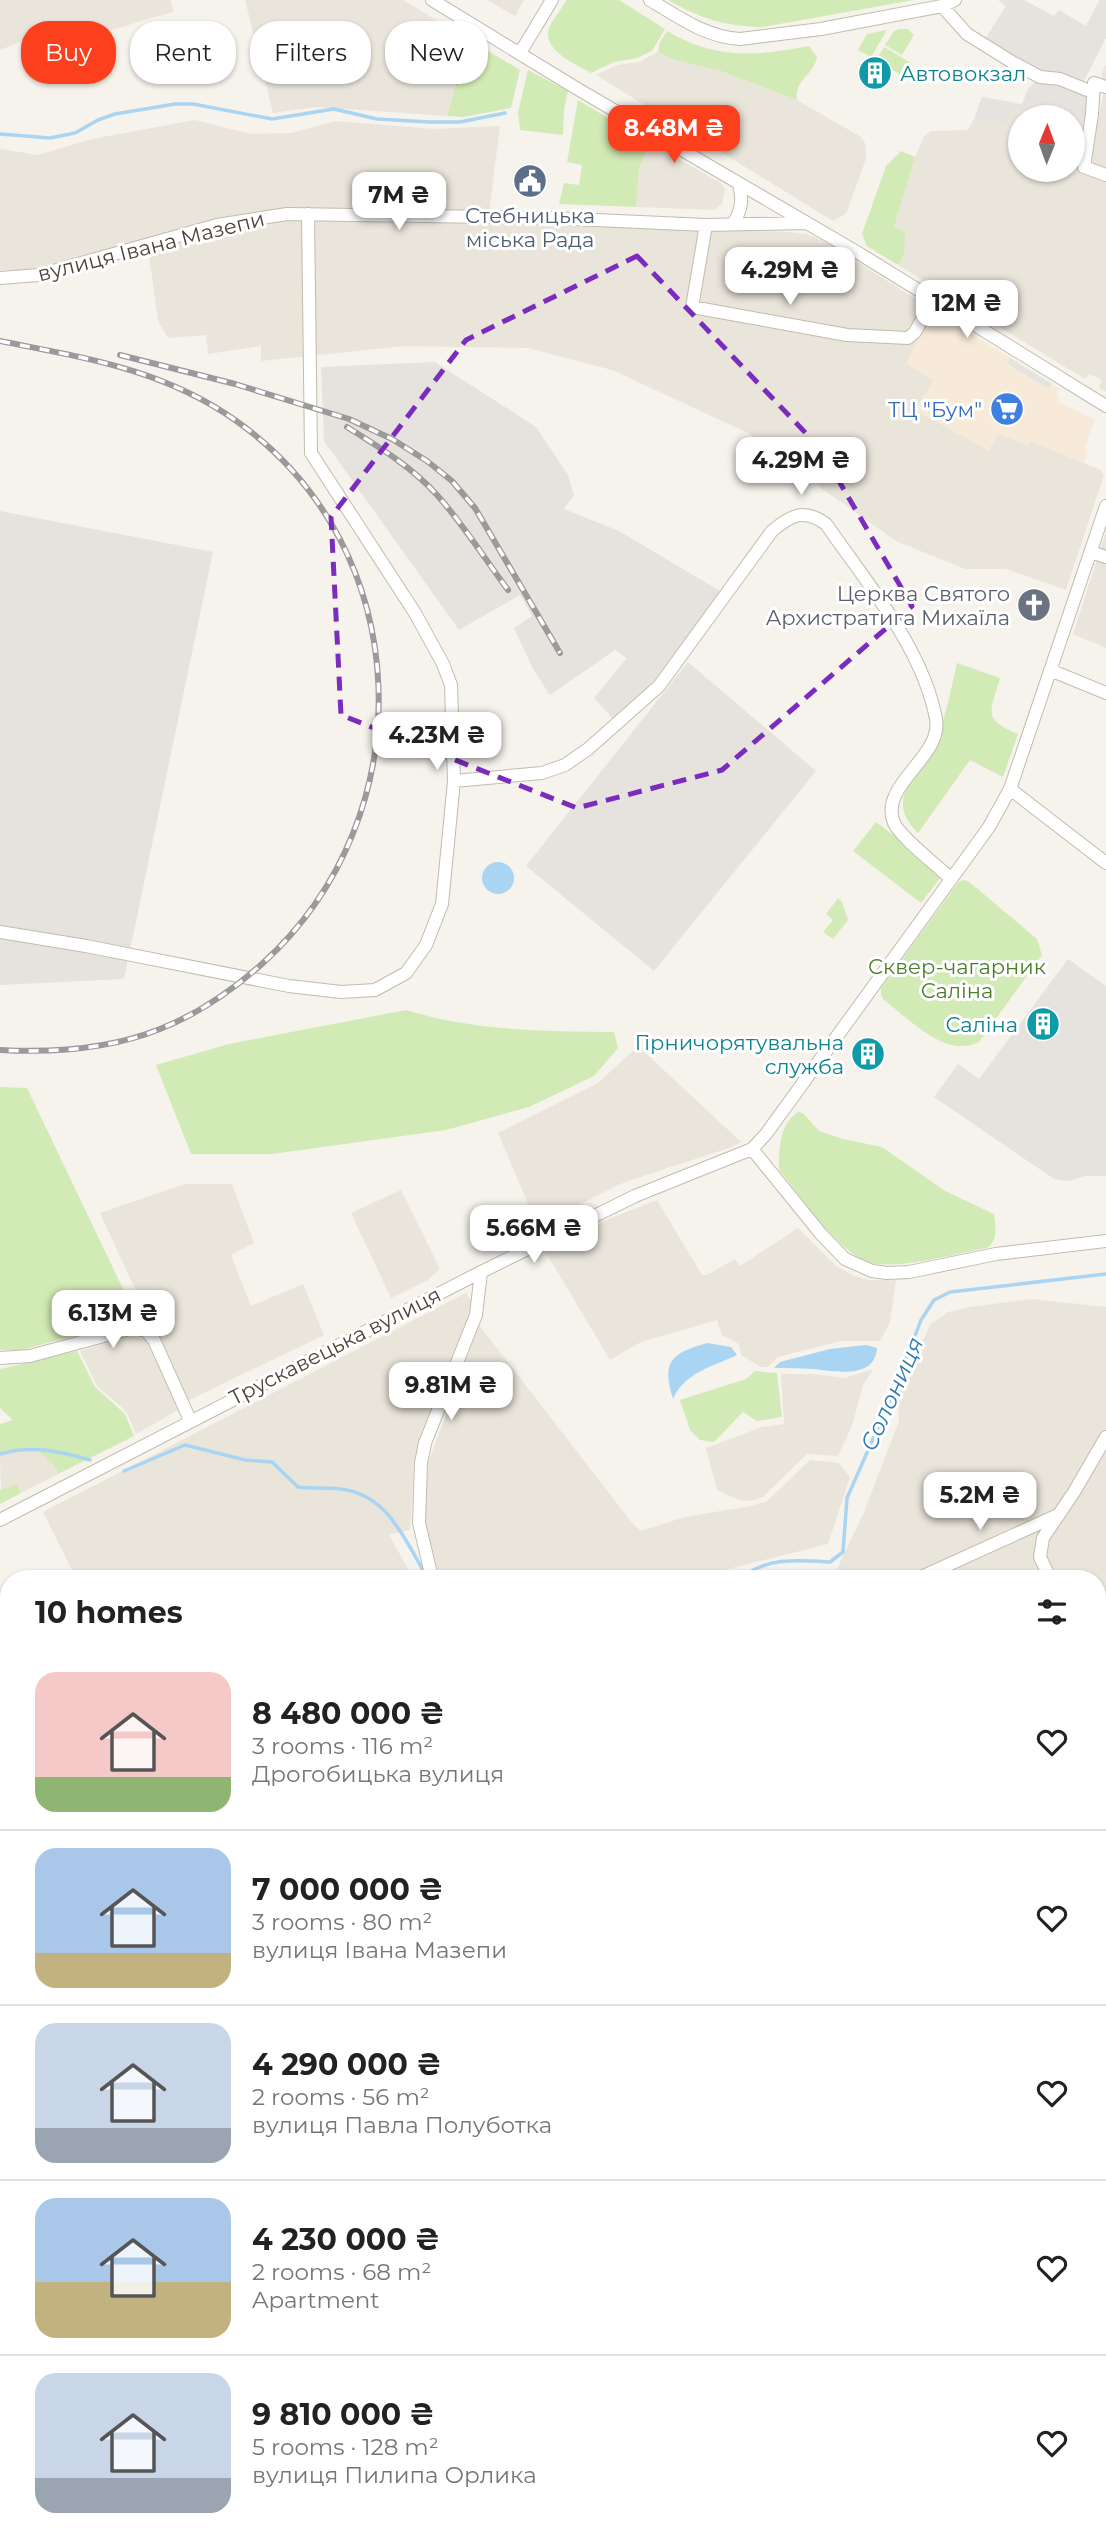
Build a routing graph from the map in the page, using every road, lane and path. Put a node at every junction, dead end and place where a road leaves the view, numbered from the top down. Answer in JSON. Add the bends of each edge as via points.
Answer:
{"nodes":[{"id":1,"x":432,"y":0,"type":"edge"},
{"id":2,"x":552,"y":0,"type":"edge"},
{"id":3,"x":650,"y":0,"type":"edge"},
{"id":4,"x":955,"y":0,"type":"edge"},
{"id":5,"x":942,"y":6,"type":"junction"},
{"id":6,"x":520,"y":53,"type":"junction"},
{"id":7,"x":1100,"y":89,"type":"edge"},
{"id":8,"x":1106,"y":175,"type":"edge"},
{"id":9,"x":739,"y":184,"type":"junction"},
{"id":10,"x":308,"y":214,"type":"junction"},
{"id":11,"x":806,"y":223,"type":"junction"},
{"id":12,"x":733,"y":224,"type":"junction"},
{"id":13,"x":706,"y":225,"type":"junction"},
{"id":14,"x":0,"y":278,"type":"edge"},
{"id":15,"x":933,"y":300,"type":"junction"},
{"id":16,"x":1106,"y":406,"type":"edge"},
{"id":17,"x":1106,"y":506,"type":"edge"},
{"id":18,"x":1091,"y":552,"type":"junction"},
{"id":19,"x":1106,"y":557,"type":"edge"},
{"id":20,"x":1050,"y":670,"type":"junction"},
{"id":21,"x":1106,"y":692,"type":"edge"},
{"id":22,"x":454,"y":781,"type":"junction"},
{"id":23,"x":1010,"y":789,"type":"junction"},
{"id":24,"x":1106,"y":863,"type":"edge"},
{"id":25,"x":951,"y":879,"type":"junction"},
{"id":26,"x":0,"y":932,"type":"edge"},
{"id":27,"x":752,"y":1149,"type":"junction"},
{"id":28,"x":1106,"y":1241,"type":"edge"},
{"id":29,"x":481,"y":1272,"type":"junction"},
{"id":30,"x":0,"y":1358,"type":"edge"},
{"id":31,"x":190,"y":1420,"type":"junction"},
{"id":32,"x":1106,"y":1437,"type":"edge"},
{"id":33,"x":1059,"y":1515,"type":"junction"},
{"id":34,"x":0,"y":1520,"type":"edge"},
{"id":35,"x":430,"y":1570,"type":"edge"},
{"id":36,"x":937,"y":1570,"type":"edge"},
{"id":37,"x":1046,"y":1570,"type":"edge"}],
"edges":[{"from":1,"to":6,"type":"street"},
{"from":2,"to":6,"type":"street"},
{"from":3,"to":5,"type":"street","via":[[701,30],[740,39]]},
{"from":4,"to":5,"type":"street"},
{"from":5,"to":7,"type":"street","via":[[967,34],[1040,77]]},
{"from":6,"to":9,"type":"street"},
{"from":7,"to":8,"type":"street","via":[[1084,167]]},
{"from":9,"to":11,"type":"street"},
{"from":9,"to":12,"type":"street","via":[[743,200]]},
{"from":10,"to":13,"type":"street","name":"вулиця Івана Мазепи"},
{"from":10,"to":14,"type":"street","name":"вулиця Івана Мазепи","via":[[217,225],[39,275]]},
{"from":10,"to":22,"type":"street","via":[[311,453],[396,582],[443,664],[451,685]]},
{"from":11,"to":12,"type":"street","name":"вулиця Івана Мазепи"},
{"from":11,"to":15,"type":"street"},
{"from":12,"to":13,"type":"street","name":"вулиця Івана Мазепи"},
{"from":13,"to":15,"type":"street","via":[[692,307],[846,335],[908,338]]},
{"from":15,"to":16,"type":"street"},
{"from":17,"to":18,"type":"street","name":"Трускавецька вулиця"},
{"from":18,"to":19,"type":"street"},
{"from":18,"to":20,"type":"street","name":"Трускавецька вулиця"},
{"from":20,"to":21,"type":"street"},
{"from":20,"to":23,"type":"street","name":"Трускавецька вулиця"},
{"from":22,"to":25,"type":"street","via":[[542,773],[565,765],[588,749],[659,686],[772,531],[802,513],[826,524],[888,612],[923,674],[937,729],[933,742],[895,793],[893,822]]},
{"from":22,"to":26,"type":"street","via":[[442,904],[426,945],[406,973],[375,990],[341,992],[289,986]]},
{"from":23,"to":24,"type":"street"},
{"from":23,"to":25,"type":"street","name":"Трускавецька вулиця"},
{"from":25,"to":27,"type":"street","name":"Трускавецька вулиця"},
{"from":27,"to":28,"type":"street","via":[[837,1251],[857,1266],[872,1270],[909,1272],[996,1254]]},
{"from":27,"to":29,"type":"street","name":"Трускавецька вулиця","via":[[635,1196]]},
{"from":29,"to":31,"type":"street","name":"Трускавецька вулиця"},
{"from":29,"to":35,"type":"street","via":[[476,1315],[421,1463],[419,1523]]},
{"from":30,"to":31,"type":"street","via":[[30,1356],[132,1328],[146,1331]]},
{"from":31,"to":34,"type":"street","name":"Трускавецька вулиця"},
{"from":32,"to":33,"type":"street"},
{"from":33,"to":36,"type":"street"},
{"from":33,"to":37,"type":"street","via":[[1040,1550]]}]}
